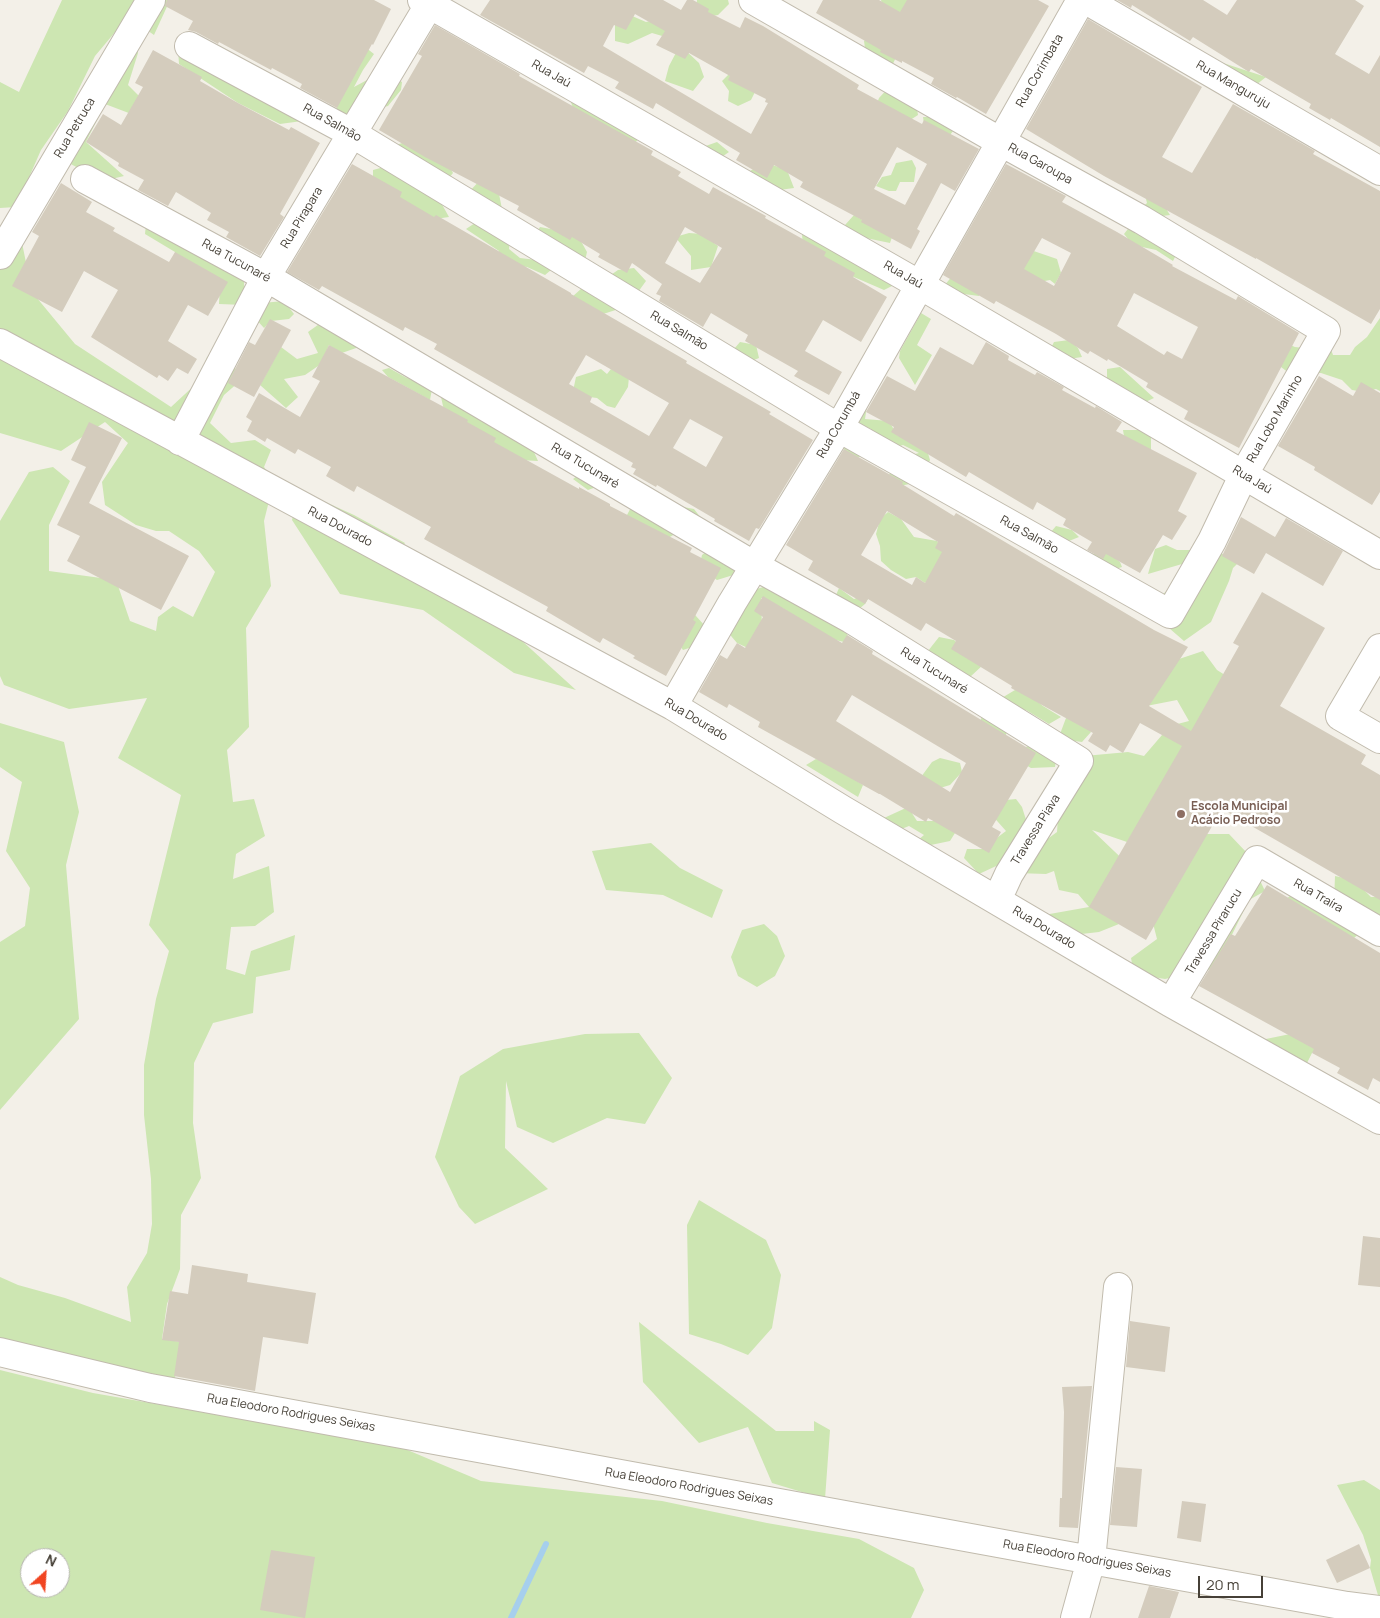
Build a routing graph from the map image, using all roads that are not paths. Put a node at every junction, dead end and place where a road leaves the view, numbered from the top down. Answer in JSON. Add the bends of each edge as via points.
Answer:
{"nodes":[{"id":1,"x":151,"y":0,"type":"edge"},
{"id":2,"x":753,"y":0,"type":"edge"},
{"id":3,"x":1081,"y":0,"type":"edge"},
{"id":4,"x":1086,"y":0,"type":"edge"},
{"id":5,"x":428,"y":1,"type":"edge"},
{"id":6,"x":189,"y":46,"type":"dead end"},
{"id":7,"x":353,"y":134,"type":"junction"},
{"id":8,"x":1001,"y":142,"type":"junction"},
{"id":9,"x":1380,"y":171,"type":"edge"},
{"id":10,"x":85,"y":179,"type":"dead end"},
{"id":11,"x":0,"y":255,"type":"edge"},
{"id":12,"x":266,"y":277,"type":"junction"},
{"id":13,"x":920,"y":285,"type":"junction"},
{"id":14,"x":1326,"y":331,"type":"joint"},
{"id":15,"x":0,"y":342,"type":"edge"},
{"id":16,"x":839,"y":428,"type":"junction"},
{"id":17,"x":180,"y":441,"type":"junction"},
{"id":18,"x":1244,"y":474,"type":"junction"},
{"id":19,"x":1380,"y":555,"type":"edge"},
{"id":20,"x":755,"y":566,"type":"junction"},
{"id":21,"x":1170,"y":614,"type":"joint"},
{"id":22,"x":1380,"y":648,"type":"edge"},
{"id":23,"x":673,"y":706,"type":"junction"},
{"id":24,"x":1380,"y":739,"type":"edge"},
{"id":25,"x":1079,"y":762,"type":"joint"},
{"id":26,"x":1257,"y":860,"type":"joint"},
{"id":27,"x":997,"y":900,"type":"junction"},
{"id":28,"x":1380,"y":932,"type":"edge"},
{"id":29,"x":1171,"y":1003,"type":"junction"},
{"id":30,"x":1380,"y":1120,"type":"edge"},
{"id":31,"x":1118,"y":1287,"type":"dead end"},
{"id":32,"x":0,"y":1352,"type":"edge"},
{"id":33,"x":1091,"y":1560,"type":"junction"},
{"id":34,"x":1380,"y":1610,"type":"edge"},
{"id":35,"x":1345,"y":1612,"type":"edge"},
{"id":36,"x":1075,"y":1618,"type":"edge"}],
"edges":[{"from":1,"to":11,"type":"street","name":"Rua Petruca"},
{"from":2,"to":8,"type":"street","name":"Rua Garoupa"},
{"from":3,"to":8,"type":"street","name":"Rua Corimbata"},
{"from":4,"to":9,"type":"street","name":"Rua Manguruju"},
{"from":5,"to":7,"type":"street","name":"Rua Pirapara"},
{"from":5,"to":13,"type":"street","name":"Rua Jaú"},
{"from":6,"to":7,"type":"street","name":"Rua Salmão"},
{"from":7,"to":12,"type":"street","name":"Rua Pirapara"},
{"from":7,"to":16,"type":"street","name":"Rua Salmão"},
{"from":8,"to":13,"type":"street","name":"Rua Corumbá"},
{"from":8,"to":14,"type":"street","name":"Rua Garoupa","via":[[1142,220]]},
{"from":10,"to":12,"type":"street","name":"Rua Tucunaré"},
{"from":12,"to":17,"type":"street","name":"Rua Pirapara"},
{"from":12,"to":20,"type":"street","name":"Rua Tucunaré"},
{"from":13,"to":16,"type":"street","name":"Rua Corumbá"},
{"from":13,"to":18,"type":"street","name":"Rua Jaú"},
{"from":14,"to":18,"type":"street","name":"Rua Lobo Marinho"},
{"from":15,"to":17,"type":"street","name":"Rua Dourado"},
{"from":16,"to":20,"type":"street","name":"Rua Corumbá"},
{"from":16,"to":21,"type":"street","name":"Rua Salmão"},
{"from":17,"to":23,"type":"street","name":"Rua Dourado"},
{"from":18,"to":19,"type":"street","name":"Rua Jaú"},
{"from":18,"to":21,"type":"street","name":"Rua Lobo Marinho","via":[[1212,541]]},
{"from":20,"to":23,"type":"street","name":"Rua Corumbá"},
{"from":20,"to":25,"type":"street","name":"Rua Tucunaré","via":[[851,619]]},
{"from":22,"to":24,"type":"street","via":[[1340,716]]},
{"from":23,"to":27,"type":"street","name":"Rua Dourado"},
{"from":25,"to":27,"type":"street","name":"Travessa Piava","via":[[1009,874]]},
{"from":26,"to":28,"type":"street","name":"Rua Traíra"},
{"from":26,"to":29,"type":"street","name":"Travessa Pirarucu"},
{"from":27,"to":29,"type":"street","name":"Rua Dourado"},
{"from":29,"to":30,"type":"street","name":"Rua Dourado"},
{"from":31,"to":33,"type":"street"},
{"from":32,"to":33,"type":"street","name":"Rua Eleodoro Rodrigues Seixas","via":[[160,1390]]},
{"from":33,"to":35,"type":"street","name":"Rua Eleodoro Rodrigues Seixas"},
{"from":33,"to":36,"type":"street"},
{"from":34,"to":35,"type":"street","name":"Rua Eleodoro Rodrigues Seixas"}]}
